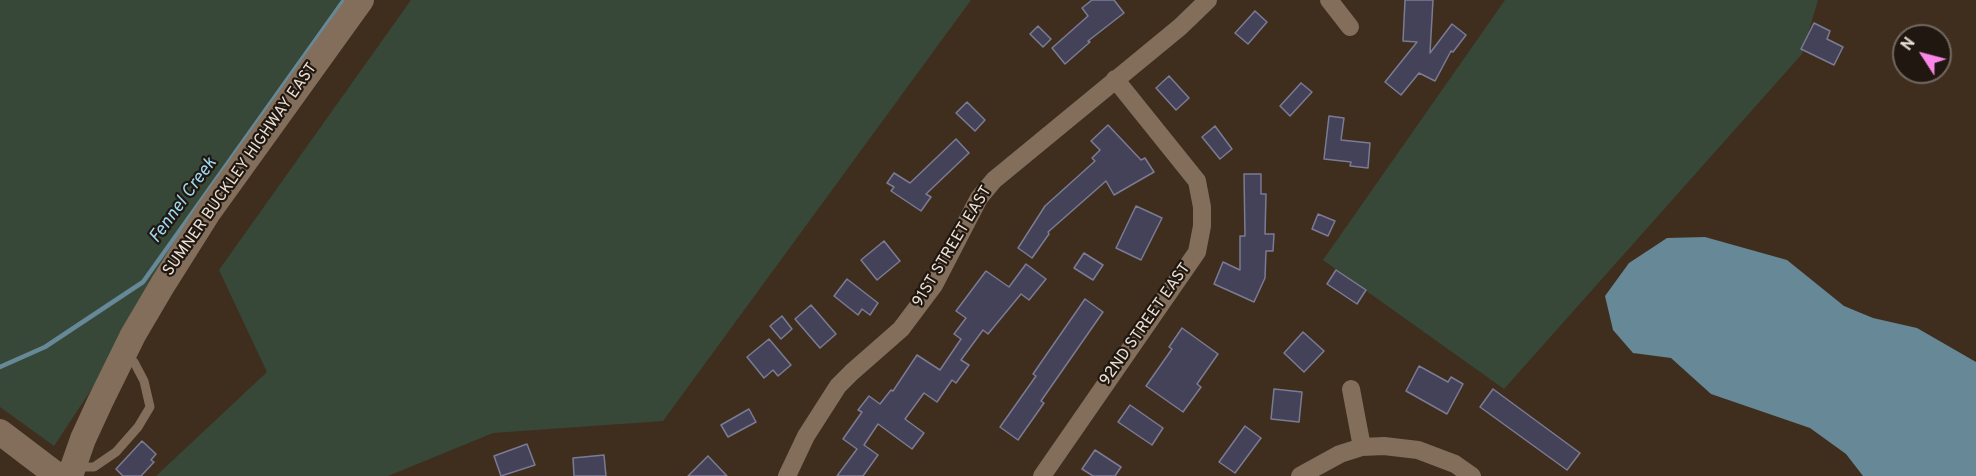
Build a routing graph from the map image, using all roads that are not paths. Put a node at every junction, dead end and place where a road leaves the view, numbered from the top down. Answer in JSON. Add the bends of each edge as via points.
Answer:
{"nodes":[{"id":1,"x":361,"y":0,"type":"edge"},
{"id":2,"x":1208,"y":0,"type":"edge"},
{"id":3,"x":1329,"y":0,"type":"edge"},
{"id":4,"x":1350,"y":27,"type":"dead end"},
{"id":5,"x":1114,"y":79,"type":"junction"},
{"id":6,"x":124,"y":355,"type":"junction"},
{"id":7,"x":1351,"y":389,"type":"dead end"},
{"id":8,"x":0,"y":432,"type":"edge"},
{"id":9,"x":1362,"y":447,"type":"junction"},
{"id":10,"x":67,"y":473,"type":"edge"},
{"id":11,"x":787,"y":476,"type":"edge"},
{"id":12,"x":1042,"y":476,"type":"edge"},
{"id":13,"x":1300,"y":476,"type":"edge"},
{"id":14,"x":1472,"y":476,"type":"edge"}],
"edges":[{"from":1,"to":6,"type":"street","name":"SUMNER BUCKLEY HIGHWAY EAST","via":[[207,214]]},
{"from":2,"to":5,"type":"street","name":"91ST STREET EAST"},
{"from":3,"to":4,"type":"street"},
{"from":5,"to":11,"type":"street","name":"91ST STREET EAST","via":[[994,180],[979,198],[934,285],[901,329],[838,386],[806,436]]},
{"from":5,"to":12,"type":"street","name":"92ND STREET EAST","via":[[1197,181],[1202,226],[1197,252]]},
{"from":6,"to":10,"type":"street","name":"SUMNER BUCKLEY HIGHWAY EAST"},
{"from":6,"to":10,"type":"lane","via":[[134,362],[144,381],[150,407],[116,453],[94,467]]},
{"from":7,"to":9,"type":"street"},
{"from":8,"to":10,"type":"street"},
{"from":9,"to":13,"type":"street"},
{"from":9,"to":14,"type":"street","via":[[1418,450],[1455,464]]}]}
